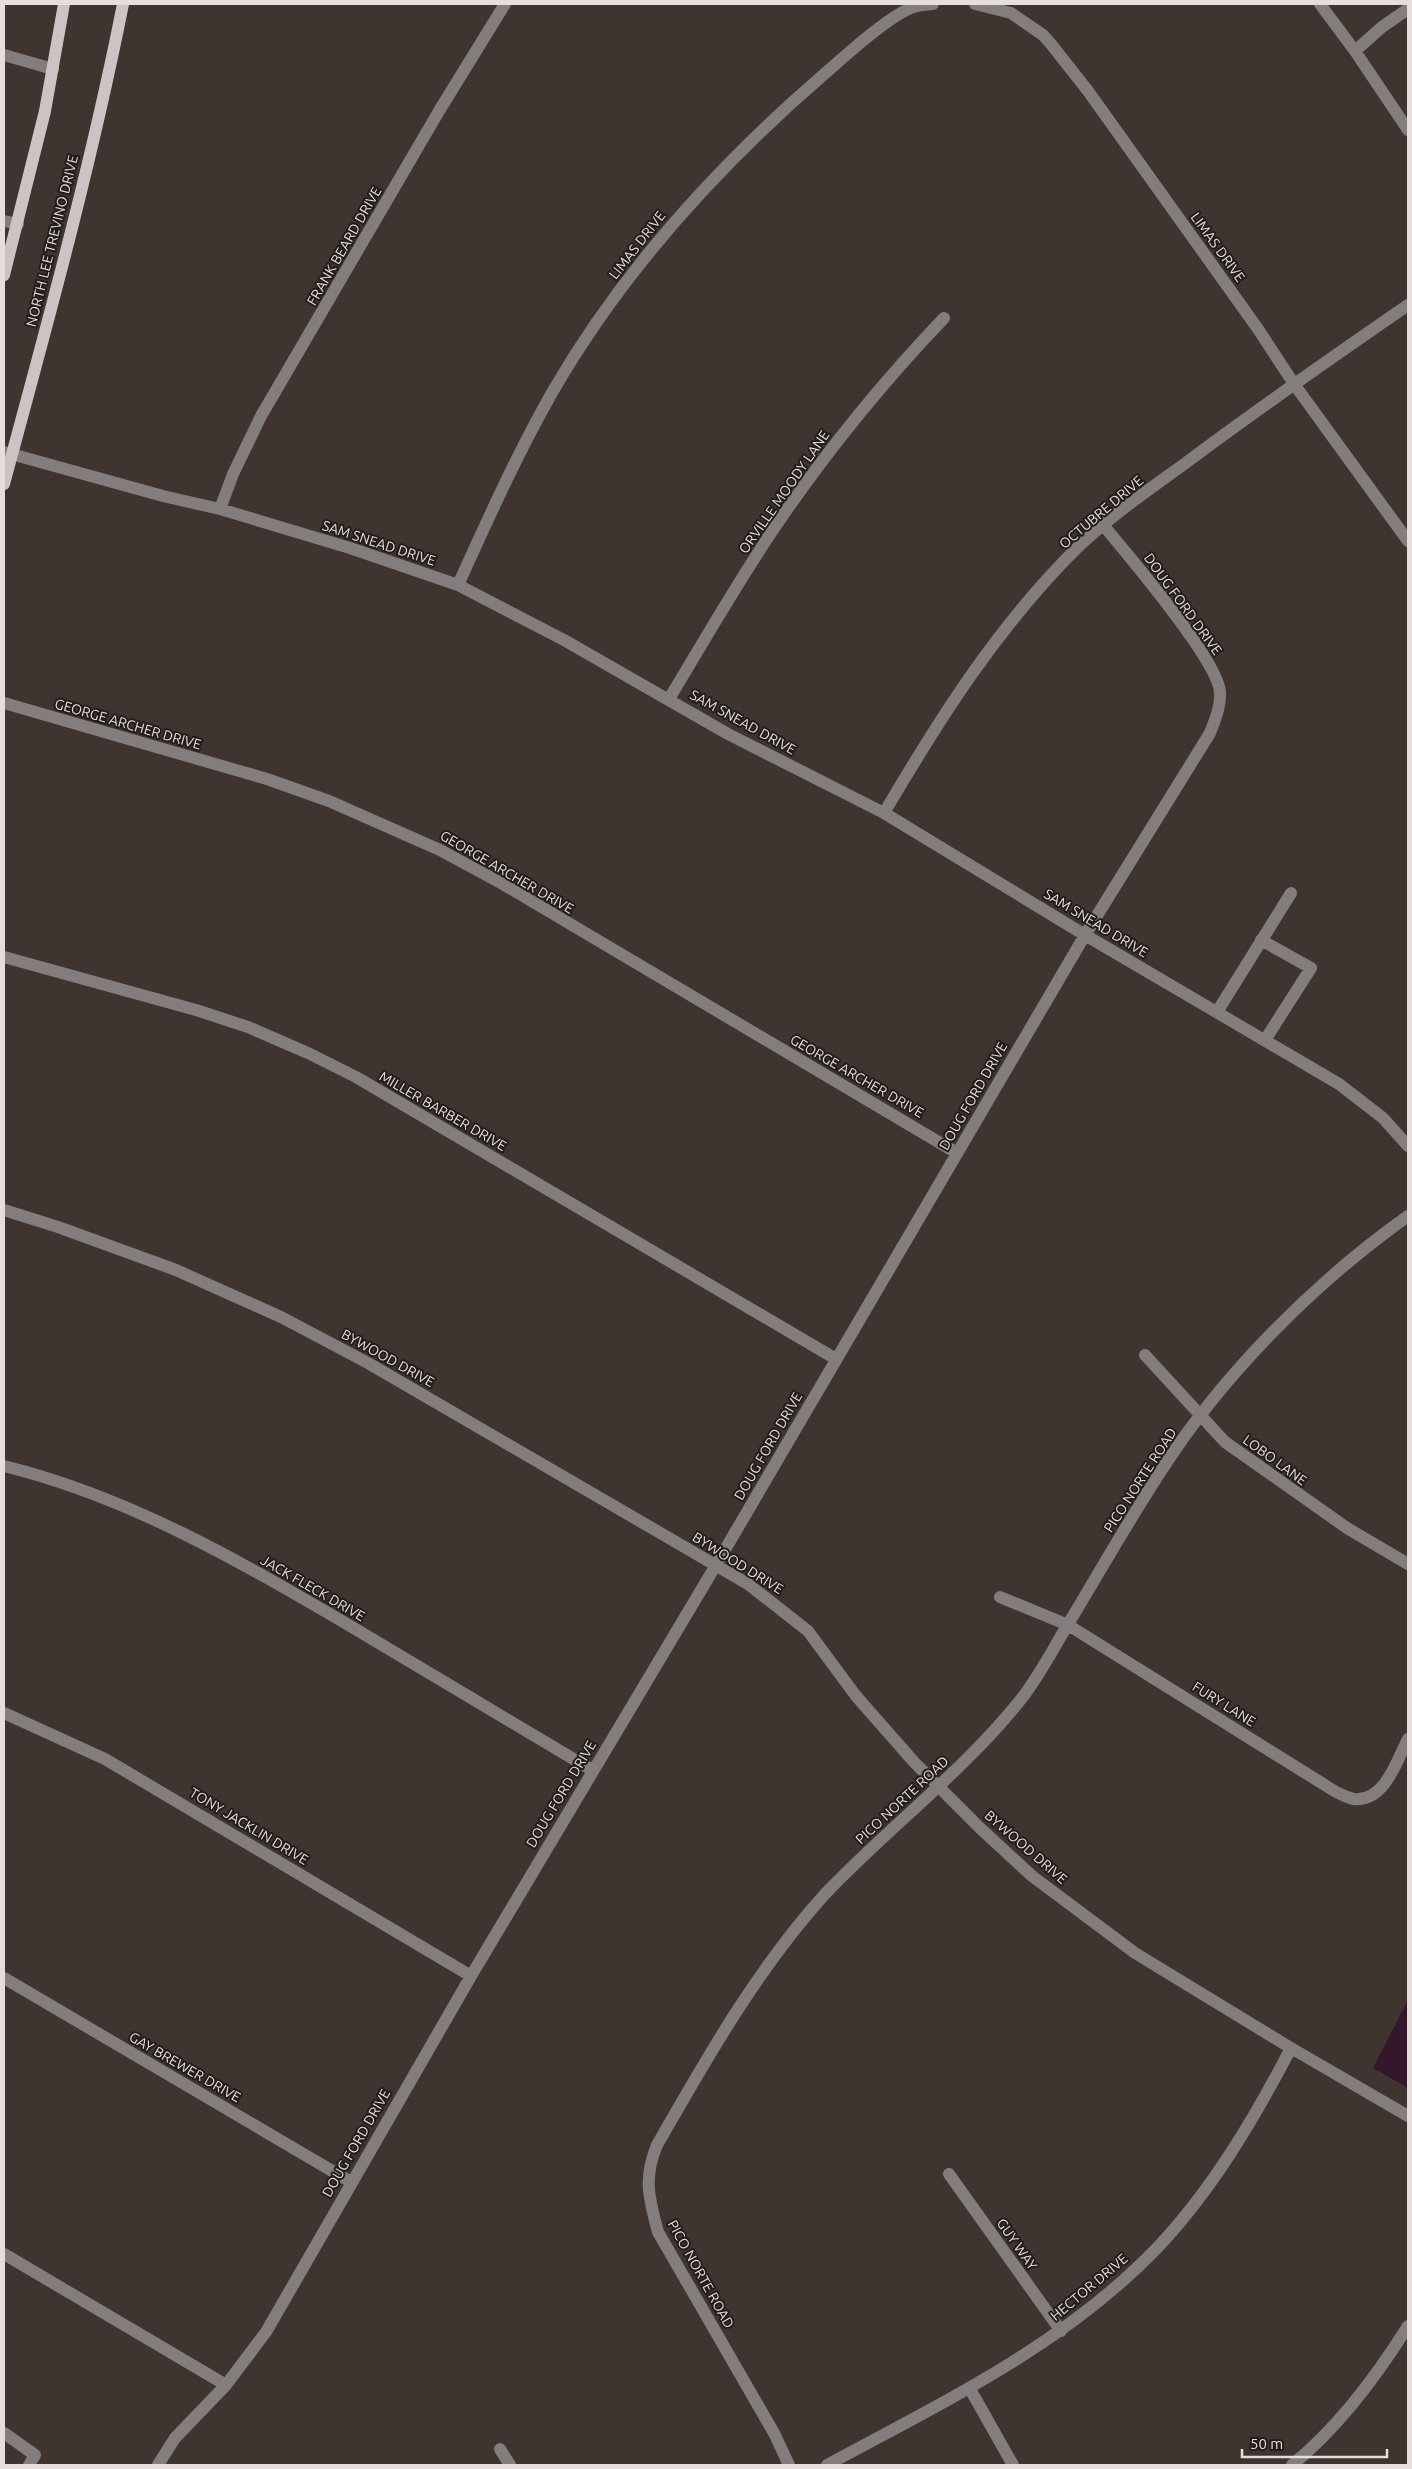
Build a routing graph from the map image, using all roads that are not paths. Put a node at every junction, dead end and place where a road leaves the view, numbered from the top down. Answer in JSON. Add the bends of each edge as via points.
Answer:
{"nodes":[{"id":1,"x":64,"y":4,"type":"edge"},
{"id":2,"x":123,"y":4,"type":"edge"},
{"id":3,"x":505,"y":4,"type":"edge"},
{"id":4,"x":933,"y":4,"type":"edge"},
{"id":5,"x":976,"y":4,"type":"edge"},
{"id":6,"x":1320,"y":4,"type":"edge"},
{"id":7,"x":1408,"y":9,"type":"edge"},
{"id":8,"x":1355,"y":51,"type":"junction"},
{"id":9,"x":4,"y":55,"type":"edge"},
{"id":10,"x":53,"y":69,"type":"junction"},
{"id":11,"x":1408,"y":130,"type":"edge"},
{"id":12,"x":4,"y":221,"type":"edge"},
{"id":13,"x":18,"y":224,"type":"junction"},
{"id":14,"x":4,"y":275,"type":"edge"},
{"id":15,"x":1408,"y":305,"type":"edge"},
{"id":16,"x":944,"y":318,"type":"dead end"},
{"id":17,"x":1294,"y":384,"type":"junction"},
{"id":18,"x":8,"y":453,"type":"edge"},
{"id":19,"x":4,"y":484,"type":"edge"},
{"id":20,"x":220,"y":508,"type":"junction"},
{"id":21,"x":1104,"y":526,"type":"junction"},
{"id":22,"x":1408,"y":541,"type":"edge"},
{"id":23,"x":458,"y":585,"type":"junction"},
{"id":24,"x":669,"y":698,"type":"junction"},
{"id":25,"x":4,"y":703,"type":"edge"},
{"id":26,"x":884,"y":812,"type":"junction"},
{"id":27,"x":1291,"y":893,"type":"dead end"},
{"id":28,"x":1085,"y":935,"type":"junction"},
{"id":29,"x":1261,"y":940,"type":"junction"},
{"id":30,"x":4,"y":957,"type":"edge"},
{"id":31,"x":1217,"y":1012,"type":"junction"},
{"id":32,"x":1266,"y":1040,"type":"junction"},
{"id":33,"x":1406,"y":1140,"type":"edge"},
{"id":34,"x":958,"y":1152,"type":"junction"},
{"id":35,"x":4,"y":1210,"type":"edge"},
{"id":36,"x":1408,"y":1216,"type":"edge"},
{"id":37,"x":1145,"y":1355,"type":"dead end"},
{"id":38,"x":836,"y":1359,"type":"junction"},
{"id":39,"x":1201,"y":1415,"type":"junction"},
{"id":40,"x":4,"y":1466,"type":"edge"},
{"id":41,"x":1408,"y":1564,"type":"edge"},
{"id":42,"x":716,"y":1565,"type":"junction"},
{"id":43,"x":1000,"y":1597,"type":"dead end"},
{"id":44,"x":1068,"y":1625,"type":"junction"},
{"id":45,"x":4,"y":1714,"type":"edge"},
{"id":46,"x":1408,"y":1739,"type":"edge"},
{"id":47,"x":592,"y":1770,"type":"junction"},
{"id":48,"x":940,"y":1786,"type":"junction"},
{"id":49,"x":471,"y":1976,"type":"junction"},
{"id":50,"x":4,"y":1978,"type":"edge"},
{"id":51,"x":1291,"y":2048,"type":"junction"},
{"id":52,"x":1408,"y":2116,"type":"edge"},
{"id":53,"x":949,"y":2174,"type":"dead end"},
{"id":54,"x":351,"y":2182,"type":"junction"},
{"id":55,"x":4,"y":2254,"type":"edge"},
{"id":56,"x":1408,"y":2326,"type":"edge"},
{"id":57,"x":1060,"y":2331,"type":"junction"},
{"id":58,"x":226,"y":2385,"type":"junction"},
{"id":59,"x":970,"y":2389,"type":"junction"},
{"id":60,"x":4,"y":2434,"type":"edge"},
{"id":61,"x":500,"y":2449,"type":"dead end"},
{"id":62,"x":29,"y":2465,"type":"edge"},
{"id":63,"x":158,"y":2465,"type":"edge"},
{"id":64,"x":510,"y":2465,"type":"edge"},
{"id":65,"x":789,"y":2465,"type":"edge"},
{"id":66,"x":827,"y":2465,"type":"edge"},
{"id":67,"x":1013,"y":2465,"type":"edge"},
{"id":68,"x":1292,"y":2465,"type":"edge"}],
"edges":[{"from":1,"to":10,"type":"main road"},
{"from":2,"to":18,"type":"main road","name":"NORTH LEE TREVINO DRIVE","via":[[71,235]]},
{"from":3,"to":20,"type":"street","name":"FRANK BEARD DRIVE","via":[[261,416]]},
{"from":4,"to":23,"type":"street","name":"LIMAS DRIVE","via":[[910,8],[899,14],[782,111],[729,162],[646,255],[599,319],[554,390],[525,442]]},
{"from":5,"to":17,"type":"street","name":"LIMAS DRIVE","via":[[1011,13],[1051,44],[1088,91]]},
{"from":6,"to":8,"type":"street"},
{"from":7,"to":8,"type":"street"},
{"from":8,"to":11,"type":"street"},
{"from":9,"to":10,"type":"street"},
{"from":10,"to":13,"type":"main road"},
{"from":12,"to":13,"type":"street"},
{"from":13,"to":14,"type":"main road"},
{"from":15,"to":17,"type":"street","name":"OCTUBRE DRIVE"},
{"from":16,"to":24,"type":"street","name":"ORVILLE MOODY LANE","via":[[864,407],[809,478],[774,527]]},
{"from":17,"to":21,"type":"street","name":"OCTUBRE DRIVE"},
{"from":17,"to":22,"type":"street","name":"LIMAS DRIVE"},
{"from":18,"to":19,"type":"main road","name":"NORTH LEE TREVINO DRIVE"},
{"from":18,"to":20,"type":"street","name":"SAM SNEAD DRIVE","via":[[163,496]]},
{"from":20,"to":23,"type":"street","name":"SAM SNEAD DRIVE"},
{"from":21,"to":26,"type":"street","name":"OCTUBRE DRIVE","via":[[1078,548],[997,638],[936,725]]},
{"from":21,"to":28,"type":"street","name":"DOUG FORD DRIVE","via":[[1194,642],[1212,669],[1220,692],[1210,732]]},
{"from":23,"to":24,"type":"street","name":"SAM SNEAD DRIVE"},
{"from":24,"to":26,"type":"street","name":"SAM SNEAD DRIVE","via":[[728,734]]},
{"from":25,"to":34,"type":"street","name":"GEORGE ARCHER DRIVE","via":[[267,779],[423,841],[501,883]]},
{"from":26,"to":28,"type":"street","name":"SAM SNEAD DRIVE"},
{"from":27,"to":29,"type":"street"},
{"from":28,"to":31,"type":"street","name":"SAM SNEAD DRIVE"},
{"from":28,"to":34,"type":"street","name":"DOUG FORD DRIVE"},
{"from":29,"to":31,"type":"street"},
{"from":29,"to":32,"type":"street","via":[[1311,968]]},
{"from":30,"to":38,"type":"street","name":"MILLER BARBER DRIVE","via":[[196,1010],[248,1027],[308,1053],[356,1077]]},
{"from":31,"to":32,"type":"street","name":"SAM SNEAD DRIVE"},
{"from":32,"to":33,"type":"street","name":"SAM SNEAD DRIVE","via":[[1364,1102]]},
{"from":34,"to":38,"type":"street","name":"DOUG FORD DRIVE"},
{"from":35,"to":42,"type":"street","name":"BYWOOD DRIVE","via":[[159,1264],[281,1317],[368,1363]]},
{"from":36,"to":39,"type":"street","name":"PICO NORTE ROAD","via":[[1320,1287],[1231,1379]]},
{"from":37,"to":39,"type":"street","name":"LOBO LANE"},
{"from":38,"to":42,"type":"street","name":"DOUG FORD DRIVE"},
{"from":39,"to":41,"type":"street","name":"LOBO LANE","via":[[1225,1442],[1292,1491]]},
{"from":39,"to":44,"type":"street","name":"PICO NORTE ROAD","via":[[1162,1469]]},
{"from":40,"to":47,"type":"street","name":"JACK FLECK DRIVE","via":[[74,1485],[193,1536]]},
{"from":42,"to":47,"type":"street","name":"DOUG FORD DRIVE"},
{"from":42,"to":48,"type":"street","name":"BYWOOD DRIVE","via":[[764,1595],[808,1631],[861,1702]]},
{"from":43,"to":44,"type":"street","name":"FURY LANE"},
{"from":44,"to":46,"type":"street","name":"FURY LANE","via":[[1336,1792],[1355,1799],[1373,1795],[1384,1786]]},
{"from":44,"to":48,"type":"street","name":"PICO NORTE ROAD","via":[[1024,1696]]},
{"from":45,"to":49,"type":"street","name":"TONY JACKLIN DRIVE","via":[[105,1759]]},
{"from":47,"to":49,"type":"street","name":"DOUG FORD DRIVE"},
{"from":48,"to":51,"type":"street","name":"BYWOOD DRIVE","via":[[1032,1876],[1135,1953]]},
{"from":48,"to":65,"type":"street","name":"PICO NORTE ROAD","via":[[849,1870],[793,1932],[758,1978],[713,2048],[651,2160],[648,2195],[658,2232],[774,2433]]},
{"from":49,"to":54,"type":"street","name":"DOUG FORD DRIVE"},
{"from":50,"to":54,"type":"street","name":"GAY BREWER DRIVE"},
{"from":51,"to":52,"type":"street","name":"BYWOOD DRIVE"},
{"from":51,"to":57,"type":"street","name":"HECTOR DRIVE","via":[[1243,2134],[1198,2200],[1157,2248]]},
{"from":53,"to":57,"type":"street","name":"GUY WAY"},
{"from":54,"to":58,"type":"street","name":"DOUG FORD DRIVE","via":[[266,2332]]},
{"from":55,"to":58,"type":"street"},
{"from":56,"to":68,"type":"street","via":[[1377,2374],[1343,2415]]},
{"from":57,"to":59,"type":"street","name":"HECTOR DRIVE"},
{"from":58,"to":63,"type":"street","name":"DOUG FORD DRIVE","via":[[182,2431]]},
{"from":59,"to":66,"type":"street","name":"HECTOR DRIVE"},
{"from":59,"to":67,"type":"street"},
{"from":60,"to":62,"type":"street","via":[[35,2455]]},
{"from":61,"to":64,"type":"street"}]}
